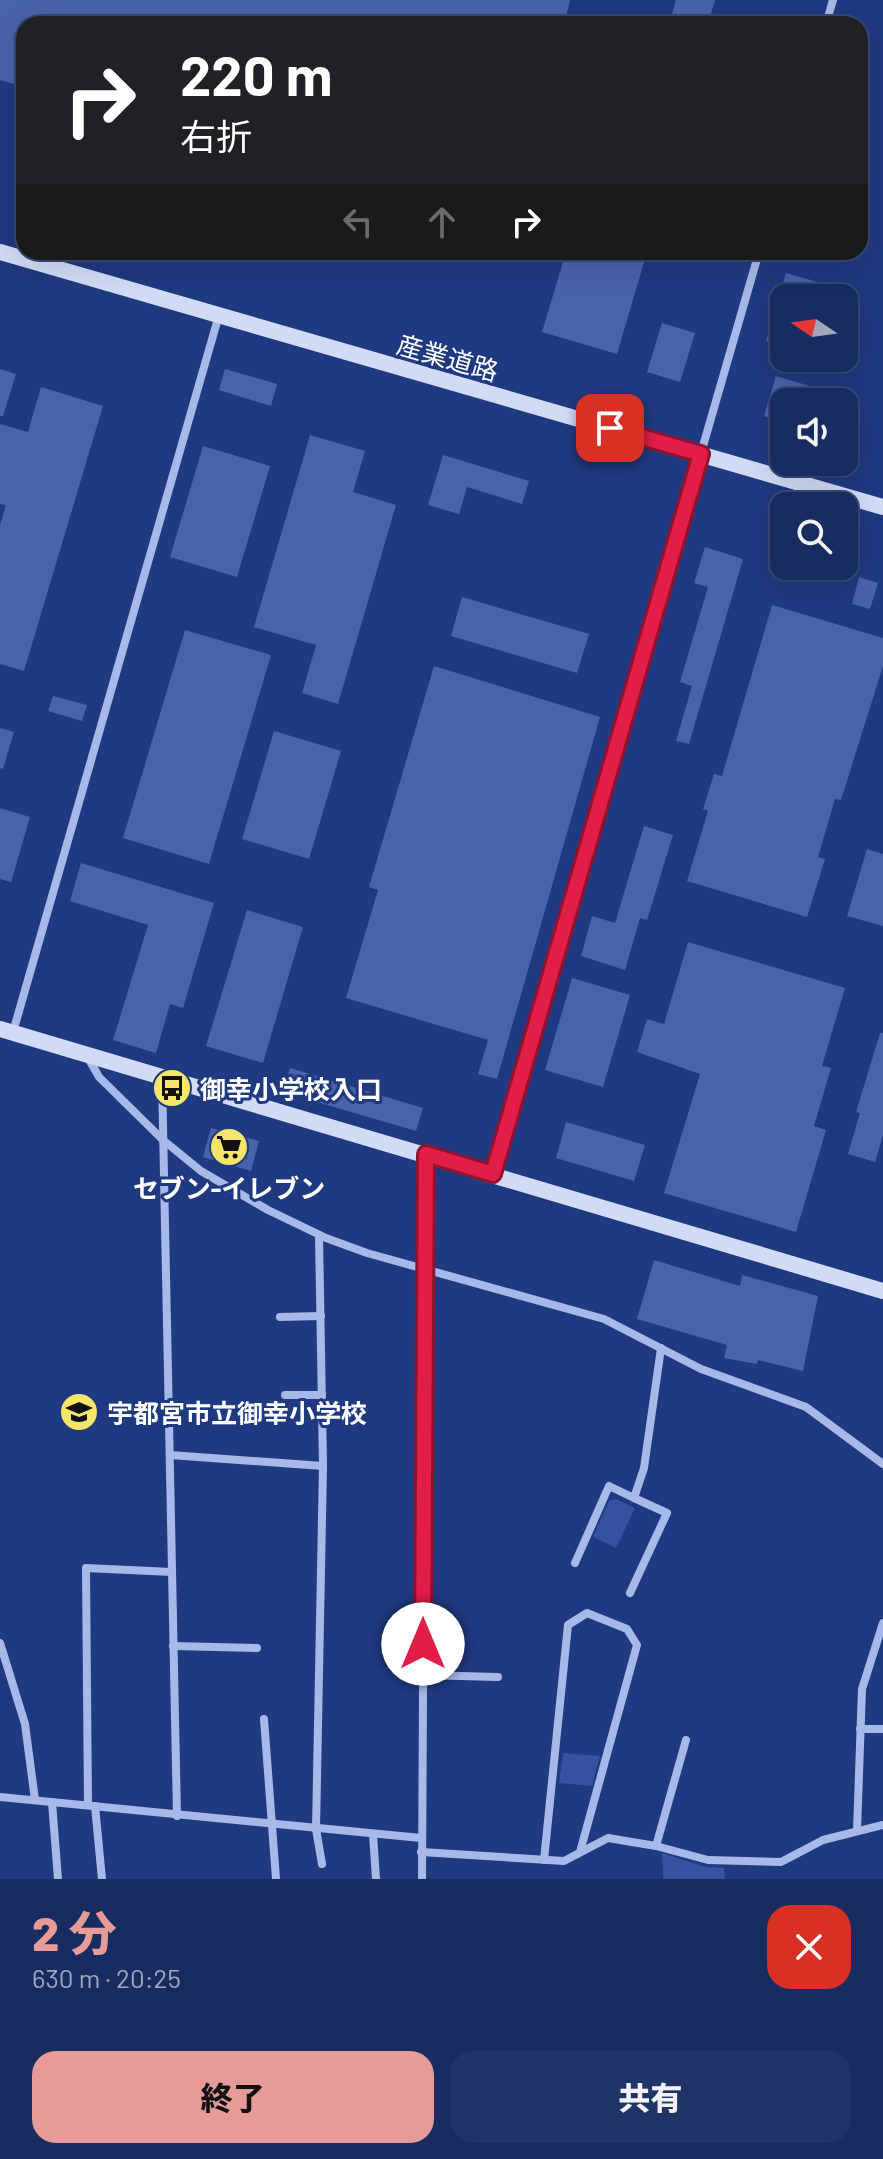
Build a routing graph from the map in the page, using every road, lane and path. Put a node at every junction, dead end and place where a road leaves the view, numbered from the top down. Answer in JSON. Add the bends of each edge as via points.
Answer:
{"nodes":[{"id":1,"x":28,"y":260,"type":"edge"},
{"id":2,"x":757,"y":260,"type":"edge"},
{"id":3,"x":219,"y":315,"type":"junction"},
{"id":4,"x":701,"y":454,"type":"junction"},
{"id":5,"x":883,"y":507,"type":"edge"},
{"id":6,"x":6,"y":1030,"type":"edge"},
{"id":7,"x":86,"y":1053,"type":"junction"},
{"id":8,"x":162,"y":1076,"type":"junction"},
{"id":9,"x":163,"y":1140,"type":"junction"},
{"id":10,"x":426,"y":1154,"type":"junction"},
{"id":11,"x":493,"y":1174,"type":"junction"},
{"id":12,"x":319,"y":1235,"type":"junction"},
{"id":13,"x":425,"y":1270,"type":"junction"},
{"id":14,"x":883,"y":1291,"type":"edge"},
{"id":15,"x":321,"y":1316,"type":"junction"},
{"id":16,"x":280,"y":1317,"type":"dead end"},
{"id":17,"x":661,"y":1348,"type":"junction"},
{"id":18,"x":285,"y":1395,"type":"dead end"},
{"id":19,"x":322,"y":1395,"type":"junction"},
{"id":20,"x":170,"y":1455,"type":"junction"},
{"id":21,"x":883,"y":1464,"type":"edge"},
{"id":22,"x":323,"y":1466,"type":"junction"},
{"id":23,"x":634,"y":1498,"type":"junction"},
{"id":24,"x":575,"y":1563,"type":"dead end"},
{"id":25,"x":172,"y":1572,"type":"junction"},
{"id":26,"x":630,"y":1593,"type":"dead end"},
{"id":27,"x":883,"y":1623,"type":"edge"},
{"id":28,"x":0,"y":1643,"type":"edge"},
{"id":29,"x":173,"y":1646,"type":"junction"},
{"id":30,"x":257,"y":1648,"type":"dead end"},
{"id":31,"x":422,"y":1675,"type":"junction"},
{"id":32,"x":498,"y":1677,"type":"dead end"},
{"id":33,"x":264,"y":1719,"type":"dead end"},
{"id":34,"x":860,"y":1729,"type":"junction"},
{"id":35,"x":883,"y":1729,"type":"edge"},
{"id":36,"x":686,"y":1740,"type":"dead end"},
{"id":37,"x":0,"y":1797,"type":"edge"},
{"id":38,"x":35,"y":1800,"type":"junction"},
{"id":39,"x":52,"y":1802,"type":"junction"},
{"id":40,"x":92,"y":1806,"type":"junction"},
{"id":41,"x":177,"y":1816,"type":"junction"},
{"id":42,"x":270,"y":1825,"type":"junction"},
{"id":43,"x":883,"y":1825,"type":"edge"},
{"id":44,"x":316,"y":1829,"type":"junction"},
{"id":45,"x":857,"y":1831,"type":"junction"},
{"id":46,"x":373,"y":1834,"type":"junction"},
{"id":47,"x":421,"y":1838,"type":"junction"},
{"id":48,"x":656,"y":1846,"type":"junction"},
{"id":49,"x":421,"y":1852,"type":"junction"},
{"id":50,"x":580,"y":1852,"type":"junction"},
{"id":51,"x":544,"y":1860,"type":"junction"},
{"id":52,"x":322,"y":1864,"type":"dead end"},
{"id":53,"x":58,"y":1879,"type":"edge"},
{"id":54,"x":102,"y":1879,"type":"edge"},
{"id":55,"x":276,"y":1879,"type":"edge"},
{"id":56,"x":376,"y":1879,"type":"edge"},
{"id":57,"x":422,"y":1879,"type":"edge"}],
"edges":[{"from":1,"to":3,"type":"street","name":"産業道路"},
{"from":2,"to":4,"type":"street"},
{"from":3,"to":4,"type":"street","name":"産業道路"},
{"from":3,"to":6,"type":"street"},
{"from":4,"to":5,"type":"street","name":"産業道路"},
{"from":4,"to":11,"type":"street"},
{"from":6,"to":7,"type":"street"},
{"from":7,"to":8,"type":"street"},
{"from":7,"to":9,"type":"street","via":[[99,1077]]},
{"from":8,"to":9,"type":"street"},
{"from":8,"to":10,"type":"street"},
{"from":9,"to":12,"type":"street","via":[[201,1171]]},
{"from":9,"to":20,"type":"street"},
{"from":10,"to":11,"type":"street"},
{"from":10,"to":13,"type":"street"},
{"from":11,"to":14,"type":"street"},
{"from":12,"to":13,"type":"street"},
{"from":12,"to":15,"type":"street"},
{"from":13,"to":17,"type":"street","via":[[604,1319]]},
{"from":13,"to":31,"type":"street"},
{"from":15,"to":16,"type":"street"},
{"from":15,"to":19,"type":"street"},
{"from":17,"to":21,"type":"street","via":[[701,1369],[806,1407]]},
{"from":17,"to":23,"type":"street","via":[[644,1468]]},
{"from":18,"to":19,"type":"street"},
{"from":19,"to":22,"type":"street"},
{"from":20,"to":22,"type":"street"},
{"from":20,"to":25,"type":"street"},
{"from":22,"to":44,"type":"street"},
{"from":23,"to":24,"type":"street","via":[[609,1486]]},
{"from":23,"to":26,"type":"street","via":[[667,1513]]},
{"from":25,"to":29,"type":"street"},
{"from":25,"to":40,"type":"street","via":[[86,1568]]},
{"from":27,"to":34,"type":"street","via":[[862,1689]]},
{"from":28,"to":38,"type":"street","via":[[25,1724]]},
{"from":29,"to":30,"type":"street"},
{"from":29,"to":41,"type":"street"},
{"from":31,"to":32,"type":"street"},
{"from":31,"to":47,"type":"street"},
{"from":33,"to":42,"type":"street"},
{"from":34,"to":35,"type":"street"},
{"from":34,"to":45,"type":"street"},
{"from":36,"to":48,"type":"street"},
{"from":37,"to":38,"type":"street"},
{"from":38,"to":39,"type":"street"},
{"from":39,"to":40,"type":"street"},
{"from":39,"to":53,"type":"street"},
{"from":40,"to":41,"type":"street"},
{"from":40,"to":54,"type":"street"},
{"from":41,"to":42,"type":"street"},
{"from":42,"to":44,"type":"street"},
{"from":42,"to":55,"type":"street"},
{"from":43,"to":45,"type":"street"},
{"from":44,"to":46,"type":"street"},
{"from":44,"to":52,"type":"street"},
{"from":45,"to":48,"type":"street","via":[[823,1840],[781,1862],[708,1860]]},
{"from":46,"to":47,"type":"street"},
{"from":46,"to":56,"type":"street"},
{"from":47,"to":49,"type":"street"},
{"from":48,"to":50,"type":"street","via":[[608,1838]]},
{"from":49,"to":51,"type":"street"},
{"from":49,"to":57,"type":"street"},
{"from":50,"to":51,"type":"street","via":[[564,1861]]},
{"from":50,"to":51,"type":"street","via":[[637,1645],[627,1629],[587,1613],[568,1625]]}]}
